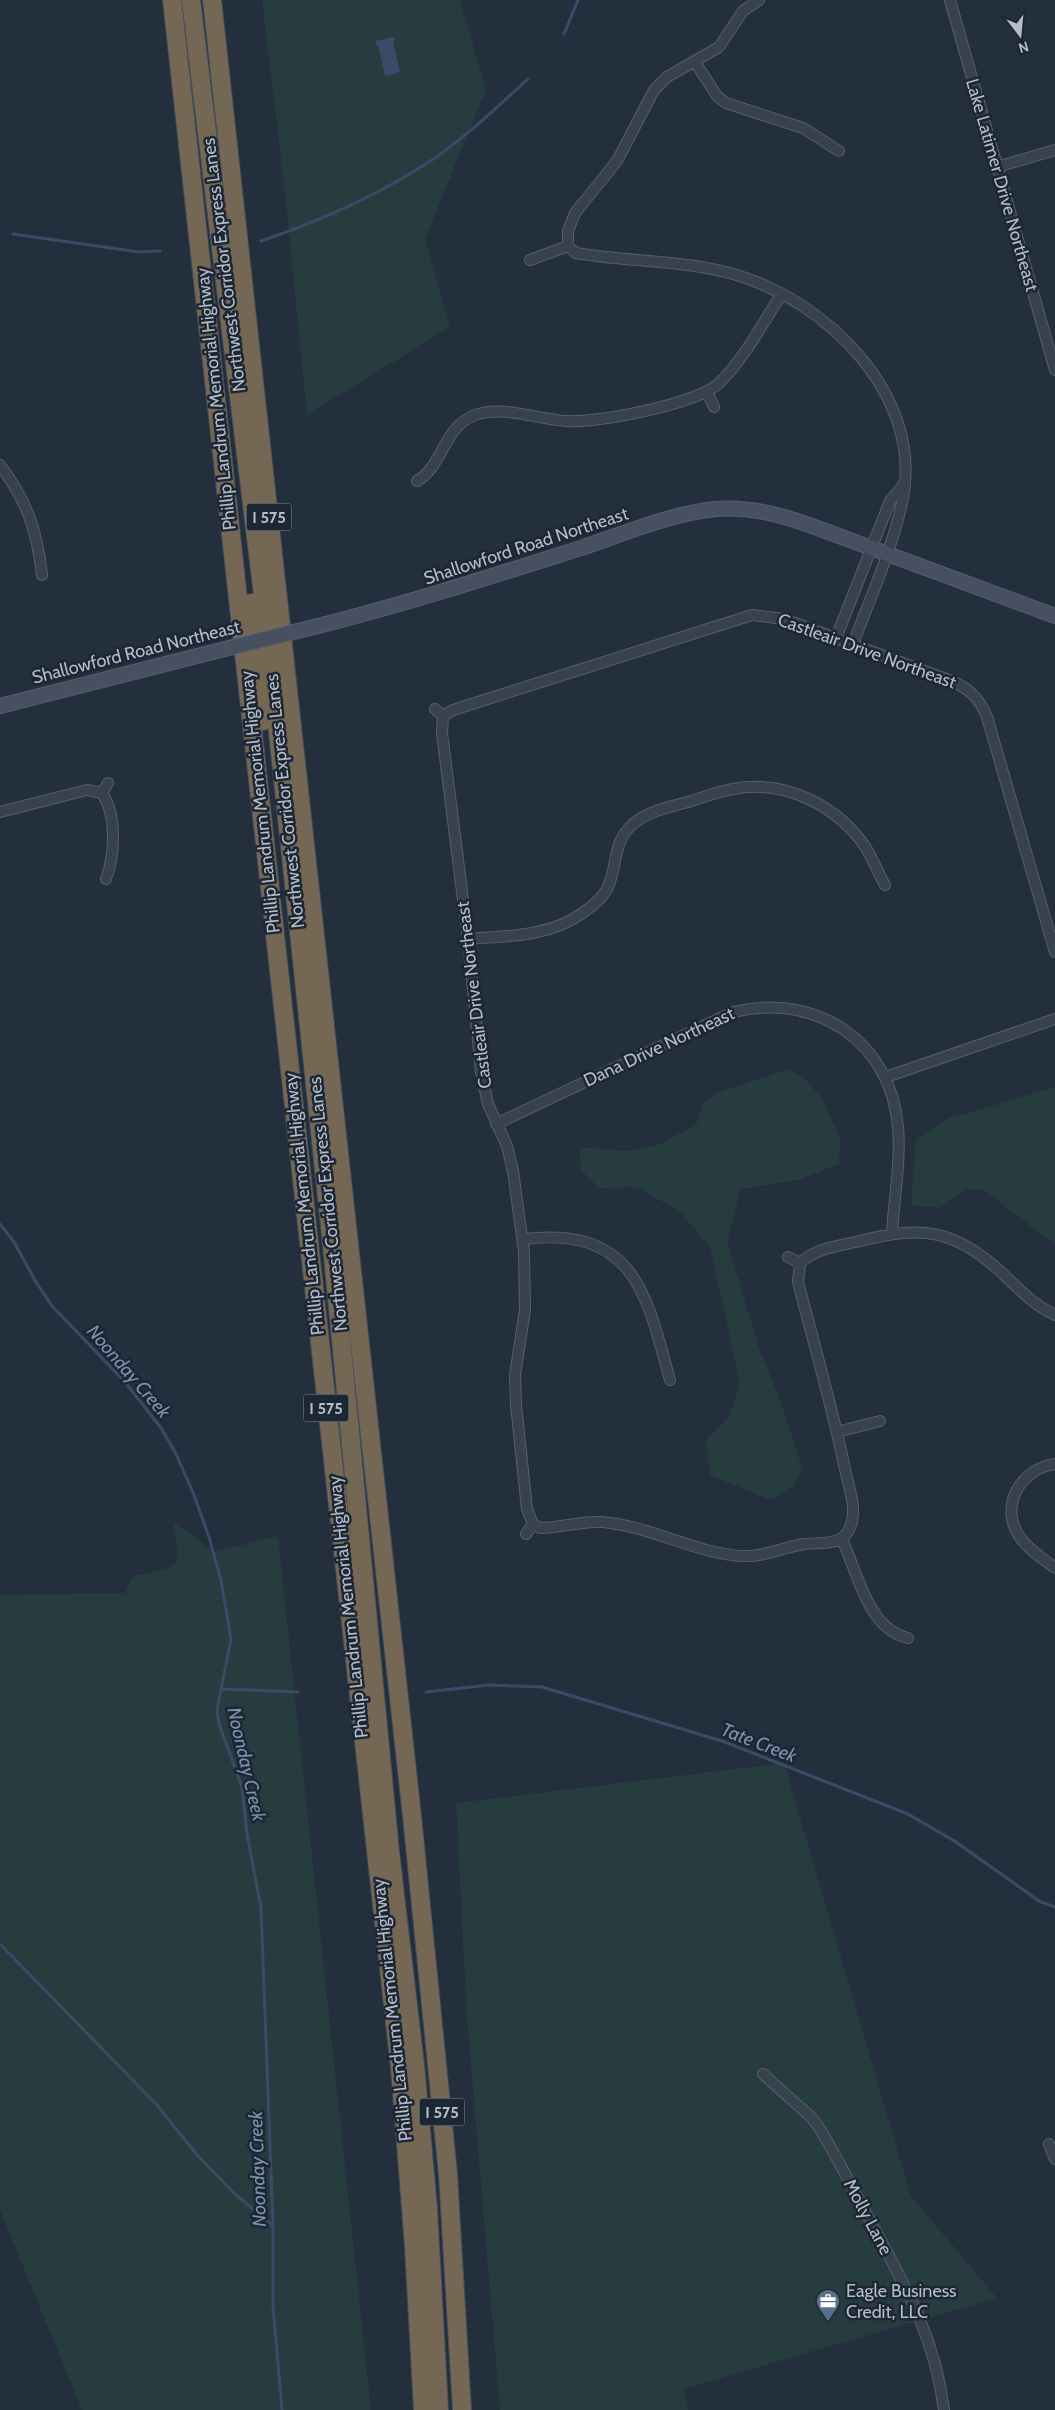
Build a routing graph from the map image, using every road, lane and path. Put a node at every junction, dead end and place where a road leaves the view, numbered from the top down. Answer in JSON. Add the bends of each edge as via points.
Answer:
{"nodes":[{"id":1,"x":172,"y":0,"type":"edge"},
{"id":2,"x":192,"y":0,"type":"edge"},
{"id":3,"x":212,"y":0,"type":"edge"},
{"id":4,"x":759,"y":0,"type":"edge"},
{"id":5,"x":950,"y":0,"type":"edge"},
{"id":6,"x":695,"y":62,"type":"junction"},
{"id":7,"x":1055,"y":150,"type":"edge"},
{"id":8,"x":839,"y":151,"type":"dead end"},
{"id":9,"x":997,"y":166,"type":"junction"},
{"id":10,"x":213,"y":183,"type":"junction"},
{"id":11,"x":568,"y":246,"type":"junction"},
{"id":12,"x":530,"y":260,"type":"dead end"},
{"id":13,"x":781,"y":295,"type":"junction"},
{"id":14,"x":1055,"y":370,"type":"edge"},
{"id":15,"x":707,"y":392,"type":"junction"},
{"id":16,"x":714,"y":407,"type":"dead end"},
{"id":17,"x":0,"y":465,"type":"edge"},
{"id":18,"x":416,"y":481,"type":"dead end"},
{"id":19,"x":904,"y":484,"type":"junction"},
{"id":20,"x":871,"y":548,"type":"junction"},
{"id":21,"x":886,"y":554,"type":"junction"},
{"id":22,"x":42,"y":575,"type":"dead end"},
{"id":23,"x":1055,"y":616,"type":"edge"},
{"id":24,"x":836,"y":638,"type":"junction"},
{"id":25,"x":852,"y":644,"type":"junction"},
{"id":26,"x":0,"y":706,"type":"edge"},
{"id":27,"x":108,"y":783,"type":"dead end"},
{"id":28,"x":102,"y":793,"type":"junction"},
{"id":29,"x":0,"y":812,"type":"edge"},
{"id":30,"x":106,"y":879,"type":"dead end"},
{"id":31,"x":884,"y":885,"type":"dead end"},
{"id":32,"x":468,"y":939,"type":"junction"},
{"id":33,"x":1055,"y":952,"type":"edge"},
{"id":34,"x":278,"y":961,"type":"junction"},
{"id":35,"x":1055,"y":1019,"type":"edge"},
{"id":36,"x":886,"y":1077,"type":"junction"},
{"id":37,"x":496,"y":1124,"type":"junction"},
{"id":38,"x":892,"y":1233,"type":"junction"},
{"id":39,"x":523,"y":1239,"type":"junction"},
{"id":40,"x":788,"y":1257,"type":"dead end"},
{"id":41,"x":800,"y":1263,"type":"junction"},
{"id":42,"x":1055,"y":1315,"type":"edge"},
{"id":43,"x":670,"y":1380,"type":"dead end"},
{"id":44,"x":880,"y":1422,"type":"dead end"},
{"id":45,"x":837,"y":1432,"type":"junction"},
{"id":46,"x":1055,"y":1464,"type":"edge"},
{"id":47,"x":532,"y":1524,"type":"junction"},
{"id":48,"x":526,"y":1534,"type":"dead end"},
{"id":49,"x":842,"y":1540,"type":"junction"},
{"id":50,"x":1055,"y":1568,"type":"edge"},
{"id":51,"x":908,"y":1638,"type":"dead end"},
{"id":52,"x":763,"y":2074,"type":"dead end"},
{"id":53,"x":1049,"y":2144,"type":"dead end"},
{"id":54,"x":1055,"y":2158,"type":"edge"},
{"id":55,"x":424,"y":2410,"type":"edge"},
{"id":56,"x":438,"y":2410,"type":"edge"},
{"id":57,"x":462,"y":2410,"type":"edge"},
{"id":58,"x":944,"y":2410,"type":"edge"}],
"edges":[{"from":1,"to":34,"type":"highway","name":"Phillip Landrum Memorial Highway","number":"I 575"},
{"from":2,"to":10,"type":"highway","name":"Northwest Corridor Express Lanes"},
{"from":3,"to":57,"type":"highway","number":"I 575","via":[[411,1806],[448,2174]]},
{"from":4,"to":6,"type":"street","via":[[743,11],[718,47]]},
{"from":5,"to":9,"type":"street","name":"Lake Latimer Drive Northeast"},
{"from":6,"to":8,"type":"street","via":[[717,96],[726,103],[796,125]]},
{"from":6,"to":11,"type":"street","via":[[667,77],[654,90],[617,161],[575,213],[568,231]]},
{"from":7,"to":9,"type":"street"},
{"from":9,"to":14,"type":"street","name":"Lake Latimer Drive Northeast"},
{"from":10,"to":34,"type":"highway","via":[[234,445],[260,685]]},
{"from":10,"to":56,"type":"highway","name":"Northwest Corridor Express Lanes","via":[[267,628],[334,1264],[389,1842],[415,2065],[426,2189]]},
{"from":11,"to":12,"type":"street"},
{"from":11,"to":13,"type":"street","via":[[576,253],[720,271],[750,280]]},
{"from":13,"to":15,"type":"street","via":[[724,378]]},
{"from":13,"to":19,"type":"street","via":[[833,328],[872,371],[900,430],[905,454]]},
{"from":15,"to":16,"type":"street"},
{"from":15,"to":18,"type":"street","via":[[690,399],[595,421],[484,412],[467,419],[452,432],[432,470]]},
{"from":17,"to":22,"type":"street","via":[[25,503],[36,536]]},
{"from":19,"to":20,"type":"street","via":[[890,501]]},
{"from":19,"to":21,"type":"street"},
{"from":20,"to":21,"type":"street","name":"Shallowford Road Northeast"},
{"from":20,"to":24,"type":"street"},
{"from":20,"to":26,"type":"street","name":"Shallowford Road Northeast","bridge":true,"via":[[780,515],[739,508],[715,509],[674,518],[398,606]]},
{"from":21,"to":23,"type":"street","name":"Shallowford Road Northeast"},
{"from":21,"to":25,"type":"street"},
{"from":24,"to":25,"type":"street","name":"Castleair Drive Northeast"},
{"from":24,"to":32,"type":"street","name":"Castleair Drive Northeast","via":[[784,619],[752,615],[439,712]]},
{"from":25,"to":33,"type":"street","name":"Castleair Drive Northeast","via":[[965,687],[982,706]]},
{"from":27,"to":28,"type":"street"},
{"from":28,"to":29,"type":"street","via":[[87,790]]},
{"from":28,"to":30,"type":"street","via":[[110,810],[114,853]]},
{"from":31,"to":32,"type":"street","via":[[866,849],[831,811],[801,795],[781,789],[739,788],[640,818],[620,839],[607,889],[590,907],[567,922],[539,932]]},
{"from":32,"to":37,"type":"street","name":"Castleair Drive Northeast","via":[[480,1072]]},
{"from":34,"to":55,"type":"highway","name":"Phillip Landrum Memorial Highway","number":"I 575","via":[[400,2068]]},
{"from":35,"to":36,"type":"street"},
{"from":36,"to":37,"type":"street","name":"Dana Drive Northeast","via":[[859,1042],[831,1022],[805,1010],[753,1007],[696,1028]]},
{"from":36,"to":38,"type":"street","name":"Dana Drive Northeast","via":[[898,1128]]},
{"from":37,"to":39,"type":"street","name":"Castleair Drive Northeast","via":[[507,1146],[513,1171]]},
{"from":38,"to":41,"type":"street","via":[[815,1253]]},
{"from":38,"to":42,"type":"street","via":[[922,1232],[955,1240],[985,1258],[1032,1301]]},
{"from":39,"to":43,"type":"street","via":[[554,1238],[588,1244],[611,1254],[622,1264],[642,1290],[650,1307]]},
{"from":39,"to":47,"type":"street","name":"Castleair Drive Northeast","via":[[525,1310],[515,1375],[527,1509]]},
{"from":40,"to":41,"type":"street"},
{"from":41,"to":45,"type":"street","via":[[798,1282]]},
{"from":44,"to":45,"type":"street"},
{"from":45,"to":49,"type":"street","via":[[853,1515],[851,1527]]},
{"from":46,"to":50,"type":"street","via":[[1038,1469],[1021,1482],[1012,1503],[1018,1536]]},
{"from":47,"to":48,"type":"street"},
{"from":47,"to":49,"type":"street","via":[[549,1528],[601,1522],[744,1556]]},
{"from":49,"to":51,"type":"street","via":[[879,1621],[899,1636]]},
{"from":52,"to":58,"type":"street","name":"Molly Lane","via":[[820,2129],[901,2278],[924,2324]]},
{"from":53,"to":54,"type":"street"}]}
